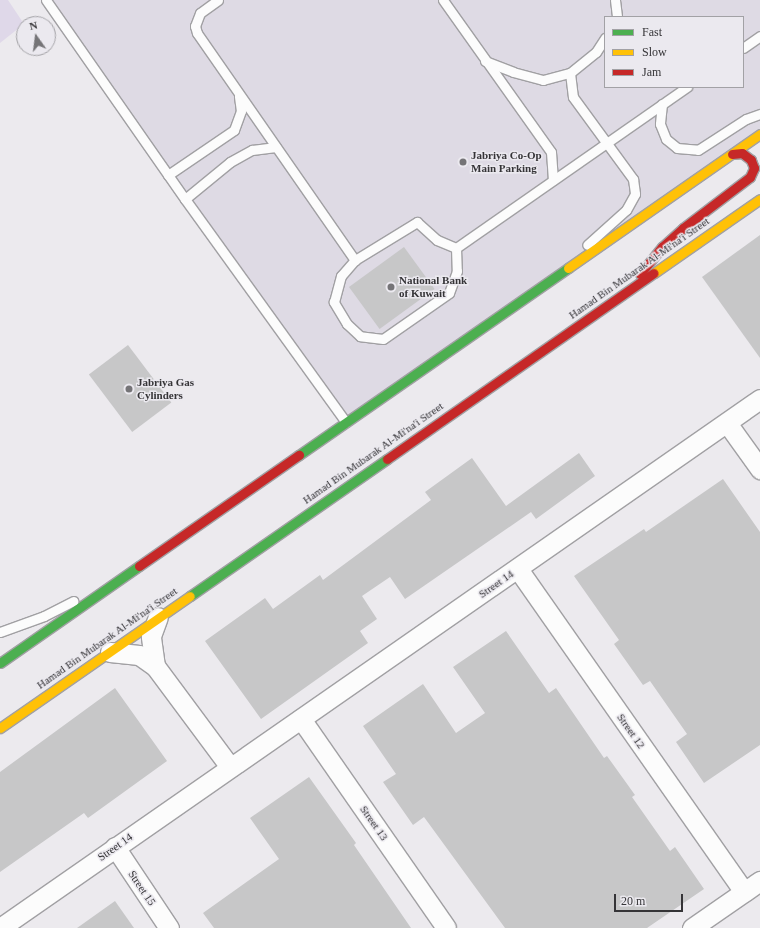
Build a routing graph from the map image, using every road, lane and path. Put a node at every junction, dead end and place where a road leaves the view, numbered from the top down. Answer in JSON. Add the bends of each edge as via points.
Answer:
{"nodes":[{"id":1,"x":46,"y":0,"type":"edge"},
{"id":2,"x":218,"y":0,"type":"edge"},
{"id":3,"x":443,"y":0,"type":"edge"},
{"id":4,"x":615,"y":0,"type":"edge"},
{"id":5,"x":617,"y":16,"type":"edge"},
{"id":6,"x":760,"y":36,"type":"edge"},
{"id":7,"x":604,"y":40,"type":"edge"},
{"id":8,"x":744,"y":47,"type":"edge"},
{"id":9,"x":485,"y":61,"type":"junction"},
{"id":10,"x":570,"y":73,"type":"junction"},
{"id":11,"x":686,"y":88,"type":"edge"},
{"id":12,"x":237,"y":91,"type":"junction"},
{"id":13,"x":662,"y":104,"type":"junction"},
{"id":14,"x":760,"y":114,"type":"edge"},
{"id":15,"x":760,"y":134,"type":"edge"},
{"id":16,"x":606,"y":143,"type":"junction"},
{"id":17,"x":276,"y":147,"type":"junction"},
{"id":18,"x":732,"y":154,"type":"junction"},
{"id":19,"x":168,"y":175,"type":"junction"},
{"id":20,"x":553,"y":180,"type":"junction"},
{"id":21,"x":185,"y":199,"type":"junction"},
{"id":22,"x":760,"y":199,"type":"edge"},
{"id":23,"x":456,"y":248,"type":"junction"},
{"id":24,"x":355,"y":260,"type":"junction"},
{"id":25,"x":570,"y":266,"type":"junction"},
{"id":26,"x":629,"y":290,"type":"junction"},
{"id":27,"x":760,"y":399,"type":"edge"},
{"id":28,"x":346,"y":422,"type":"junction"},
{"id":29,"x":727,"y":422,"type":"junction"},
{"id":30,"x":760,"y":470,"type":"edge"},
{"id":31,"x":143,"y":563,"type":"junction"},
{"id":32,"x":518,"y":569,"type":"junction"},
{"id":33,"x":158,"y":617,"type":"junction"},
{"id":34,"x":0,"y":632,"type":"edge"},
{"id":35,"x":110,"y":652,"type":"junction"},
{"id":36,"x":0,"y":663,"type":"edge"},
{"id":37,"x":155,"y":666,"type":"junction"},
{"id":38,"x":301,"y":719,"type":"junction"},
{"id":39,"x":0,"y":728,"type":"edge"},
{"id":40,"x":230,"y":767,"type":"junction"},
{"id":41,"x":115,"y":847,"type":"junction"},
{"id":42,"x":760,"y":881,"type":"edge"},
{"id":43,"x":744,"y":892,"type":"junction"},
{"id":44,"x":0,"y":928,"type":"edge"},
{"id":45,"x":169,"y":928,"type":"edge"},
{"id":46,"x":446,"y":928,"type":"edge"},
{"id":47,"x":692,"y":928,"type":"edge"}],
"edges":[{"from":1,"to":19,"type":"lane"},
{"from":2,"to":12,"type":"lane","via":[[200,13],[195,26],[197,33]]},
{"from":3,"to":9,"type":"lane"},
{"from":4,"to":5,"type":"lane"},
{"from":6,"to":8,"type":"lane"},
{"from":7,"to":10,"type":"lane","via":[[596,52]]},
{"from":9,"to":10,"type":"lane","via":[[543,80]]},
{"from":9,"to":20,"type":"lane","via":[[551,152]]},
{"from":10,"to":16,"type":"lane","via":[[573,97]]},
{"from":11,"to":13,"type":"lane"},
{"from":12,"to":17,"type":"lane"},
{"from":12,"to":19,"type":"lane","via":[[241,111],[234,130]]},
{"from":13,"to":14,"type":"lane","via":[[660,124],[666,139],[677,148],[698,150],[746,119]]},
{"from":13,"to":16,"type":"lane"},
{"from":15,"to":18,"type":"street"},
{"from":16,"to":20,"type":"lane"},
{"from":16,"to":25,"type":"lane","via":[[633,179],[635,194],[626,210],[594,236]]},
{"from":17,"to":21,"type":"lane","via":[[252,150],[230,162]]},
{"from":17,"to":24,"type":"lane"},
{"from":18,"to":25,"type":"street"},
{"from":18,"to":26,"type":"street","via":[[742,153],[751,160],[754,168],[750,177],[662,247]]},
{"from":19,"to":21,"type":"lane"},
{"from":20,"to":23,"type":"lane"},
{"from":21,"to":28,"type":"lane"},
{"from":22,"to":26,"type":"street","name":"Hamad Bin Mubarak Al-Mi'na'i Street"},
{"from":23,"to":24,"type":"lane","via":[[437,240],[417,222]]},
{"from":23,"to":24,"type":"lane","via":[[456,271],[449,293],[383,339],[360,336],[347,324],[334,302],[341,276]]},
{"from":25,"to":28,"type":"street"},
{"from":26,"to":33,"type":"street","name":"Hamad Bin Mubarak Al-Mi'na'i Street"},
{"from":27,"to":29,"type":"street","name":"Street 14"},
{"from":28,"to":31,"type":"street"},
{"from":29,"to":30,"type":"street"},
{"from":29,"to":32,"type":"street","name":"Street 14"},
{"from":31,"to":34,"type":"lane","via":[[44,616]]},
{"from":31,"to":36,"type":"street"},
{"from":32,"to":38,"type":"street","name":"Street 14"},
{"from":32,"to":43,"type":"street","name":"Street 12"},
{"from":33,"to":35,"type":"street","name":"Hamad Bin Mubarak Al-Mi'na'i Street"},
{"from":33,"to":37,"type":"street","via":[[151,636]]},
{"from":35,"to":37,"type":"street","via":[[139,655]]},
{"from":35,"to":39,"type":"street","name":"Hamad Bin Mubarak Al-Mi'na'i Street"},
{"from":37,"to":40,"type":"street"},
{"from":38,"to":40,"type":"street","name":"Street 14"},
{"from":38,"to":46,"type":"street","name":"Street 13"},
{"from":40,"to":41,"type":"street","name":"Street 14"},
{"from":41,"to":44,"type":"street","name":"Street 14"},
{"from":41,"to":45,"type":"street","name":"Street 15"},
{"from":42,"to":43,"type":"street"},
{"from":43,"to":47,"type":"street"}]}
